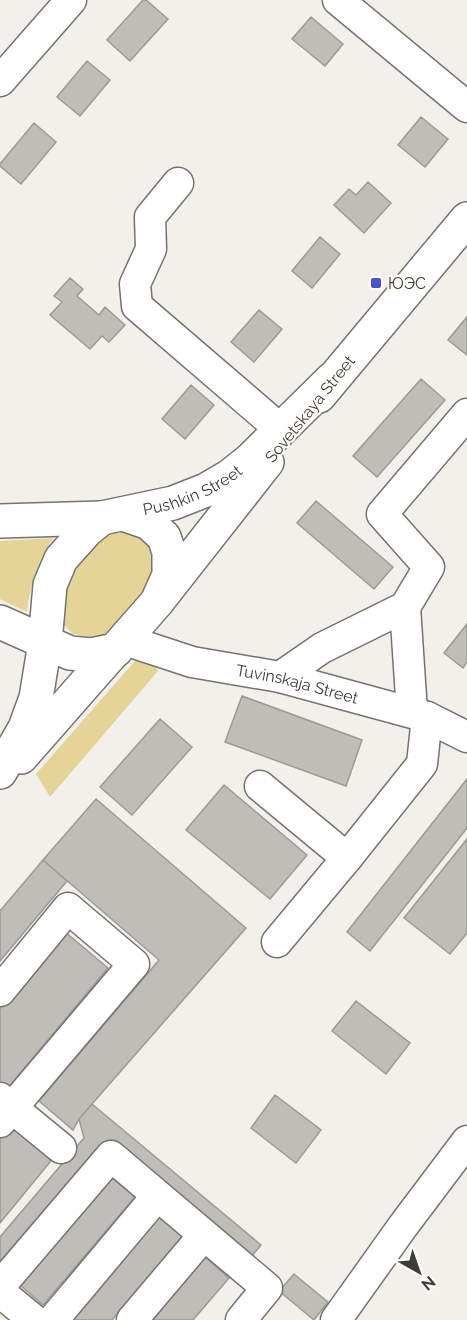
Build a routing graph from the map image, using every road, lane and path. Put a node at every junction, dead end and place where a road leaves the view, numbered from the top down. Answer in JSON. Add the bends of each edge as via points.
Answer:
{"nodes":[{"id":1,"x":71,"y":0,"type":"edge"},
{"id":2,"x":338,"y":0,"type":"edge"},
{"id":3,"x":0,"y":81,"type":"edge"},
{"id":4,"x":467,"y":107,"type":"edge"},
{"id":5,"x":178,"y":183,"type":"dead end"},
{"id":6,"x":467,"y":219,"type":"edge"},
{"id":7,"x":332,"y":379,"type":"junction"},
{"id":8,"x":467,"y":414,"type":"edge"},
{"id":9,"x":280,"y":429,"type":"junction"},
{"id":10,"x":113,"y":516,"type":"junction"},
{"id":11,"x":0,"y":521,"type":"edge"},
{"id":12,"x":157,"y":602,"type":"junction"},
{"id":13,"x":405,"y":607,"type":"junction"},
{"id":14,"x":0,"y":622,"type":"edge"},
{"id":15,"x":0,"y":637,"type":"edge"},
{"id":16,"x":45,"y":642,"type":"junction"},
{"id":17,"x":120,"y":645,"type":"junction"},
{"id":18,"x":280,"y":677,"type":"junction"},
{"id":19,"x":36,"y":698,"type":"junction"},
{"id":20,"x":420,"y":715,"type":"junction"},
{"id":21,"x":464,"y":731,"type":"edge"},
{"id":22,"x":0,"y":772,"type":"edge"},
{"id":23,"x":0,"y":781,"type":"edge"},
{"id":24,"x":260,"y":786,"type":"dead end"},
{"id":25,"x":346,"y":858,"type":"junction"},
{"id":26,"x":278,"y":942,"type":"dead end"},
{"id":27,"x":0,"y":991,"type":"edge"},
{"id":28,"x":4,"y":1110,"type":"edge"},
{"id":29,"x":467,"y":1141,"type":"edge"},
{"id":30,"x":61,"y":1148,"type":"dead end"},
{"id":31,"x":157,"y":1196,"type":"junction"},
{"id":32,"x":204,"y":1235,"type":"junction"},
{"id":33,"x":0,"y":1286,"type":"edge"},
{"id":34,"x":0,"y":1292,"type":"edge"},
{"id":35,"x":34,"y":1320,"type":"edge"},
{"id":36,"x":53,"y":1320,"type":"edge"},
{"id":37,"x":132,"y":1320,"type":"edge"},
{"id":38,"x":241,"y":1320,"type":"edge"},
{"id":39,"x":336,"y":1320,"type":"edge"}],
"edges":[{"from":1,"to":3,"type":"street"},
{"from":2,"to":4,"type":"street"},
{"from":5,"to":9,"type":"street","via":[[150,217],[151,249],[135,284],[137,306]]},
{"from":6,"to":7,"type":"main road","name":"Sovetskaya Street"},
{"from":7,"to":9,"type":"main road","name":"Pushkin Street"},
{"from":7,"to":12,"type":"main road","name":"Sovetskaya Street"},
{"from":8,"to":13,"type":"street","via":[[382,514],[429,567]]},
{"from":9,"to":10,"type":"main road","name":"Pushkin Street","via":[[237,470],[206,490]]},
{"from":10,"to":11,"type":"main road","name":"Pushkin Street"},
{"from":10,"to":12,"type":"main road","via":[[149,523],[164,537],[169,552],[169,575]]},
{"from":10,"to":16,"type":"main road","via":[[87,530],[61,559],[50,585]]},
{"from":12,"to":17,"type":"main road"},
{"from":13,"to":18,"type":"street","via":[[322,648]]},
{"from":13,"to":20,"type":"street"},
{"from":14,"to":16,"type":"main road"},
{"from":15,"to":19,"type":"main road","via":[[21,656]]},
{"from":16,"to":17,"type":"main road","via":[[70,653],[92,655]]},
{"from":16,"to":19,"type":"main road"},
{"from":17,"to":18,"type":"street","name":"Tuvinskaja Street"},
{"from":17,"to":23,"type":"main road"},
{"from":18,"to":20,"type":"street","name":"Tuvinskaja Street"},
{"from":19,"to":22,"type":"main road","via":[[25,728]]},
{"from":20,"to":21,"type":"street","name":"Tuvinskaja Street"},
{"from":20,"to":25,"type":"street","via":[[422,764]]},
{"from":24,"to":25,"type":"street"},
{"from":25,"to":26,"type":"street"},
{"from":27,"to":28,"type":"street","via":[[68,908],[134,964]]},
{"from":28,"to":30,"type":"street"},
{"from":29,"to":39,"type":"street"},
{"from":31,"to":32,"type":"street"},
{"from":31,"to":33,"type":"street","via":[[111,1156]]},
{"from":31,"to":36,"type":"street"},
{"from":32,"to":37,"type":"street"},
{"from":32,"to":38,"type":"street","via":[[267,1288]]},
{"from":34,"to":35,"type":"street"}]}
